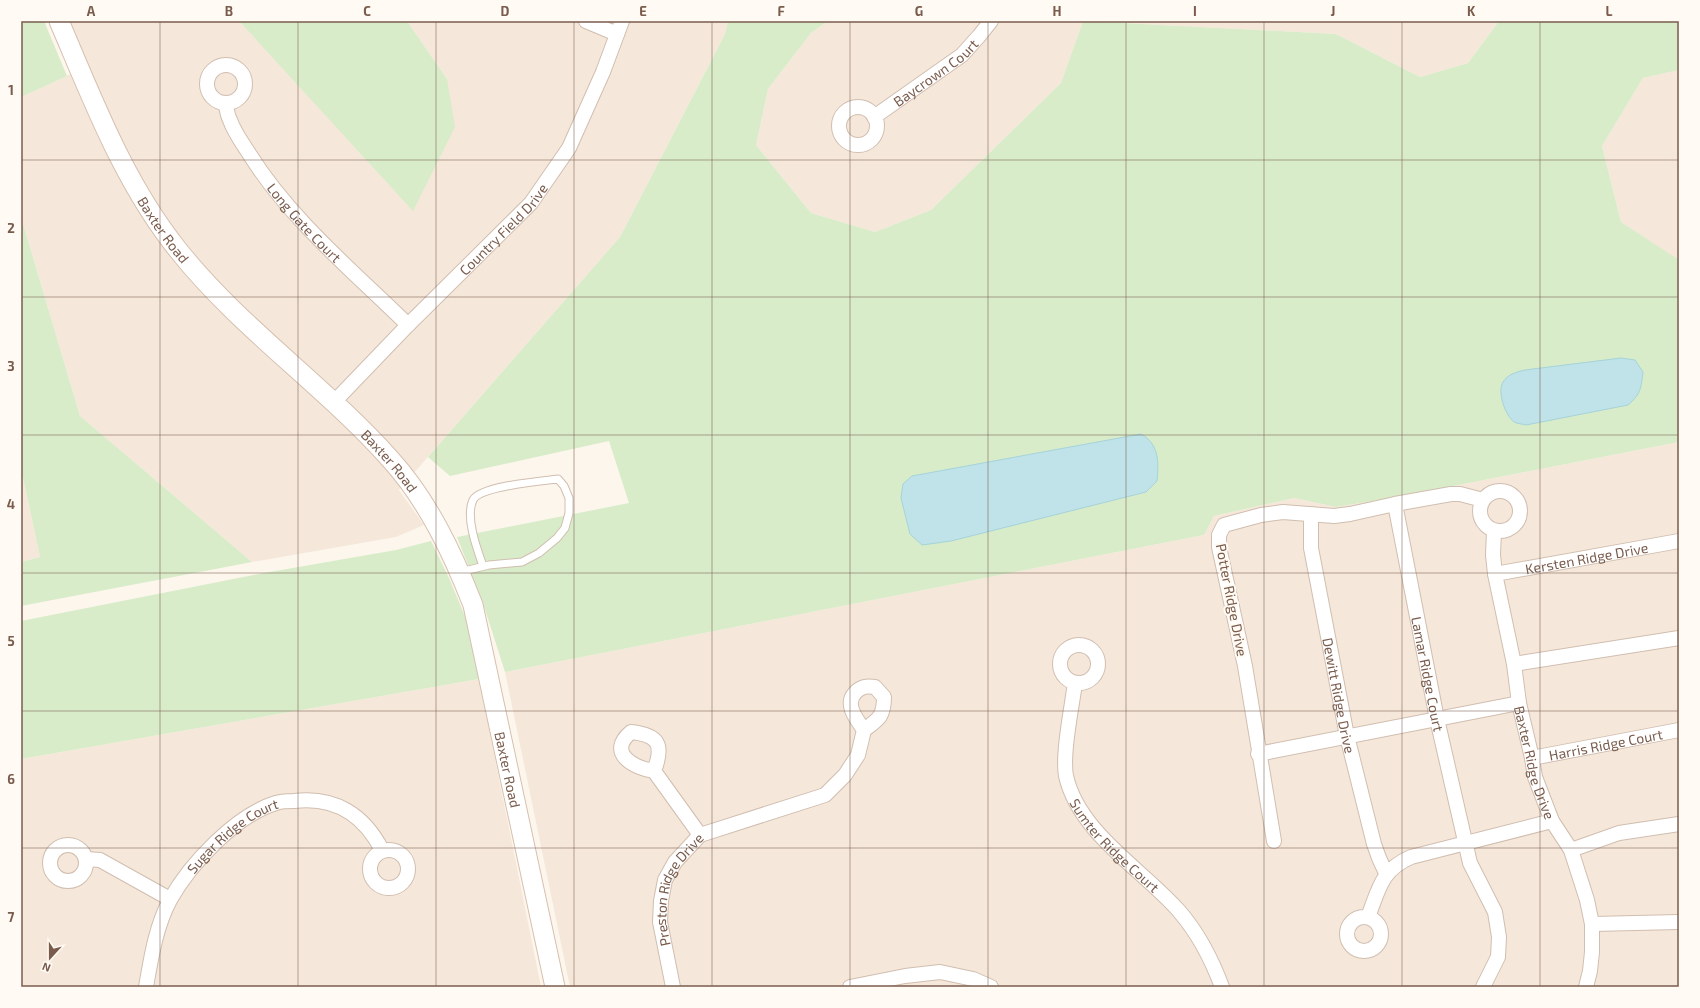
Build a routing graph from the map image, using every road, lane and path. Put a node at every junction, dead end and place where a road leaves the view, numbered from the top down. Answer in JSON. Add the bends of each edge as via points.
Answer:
{"nodes":[{"id":1,"x":59,"y":21,"type":"edge"},
{"id":2,"x":586,"y":21,"type":"edge"},
{"id":3,"x":991,"y":21,"type":"edge"},
{"id":4,"x":620,"y":27,"type":"edge"},
{"id":5,"x":225,"y":103,"type":"dead end"},
{"id":6,"x":874,"y":117,"type":"dead end"},
{"id":7,"x":408,"y":325,"type":"junction"},
{"id":8,"x":334,"y":402,"type":"junction"},
{"id":9,"x":1483,"y":500,"type":"junction"},
{"id":10,"x":1395,"y":504,"type":"junction"},
{"id":11,"x":1311,"y":514,"type":"junction"},
{"id":12,"x":1494,"y":530,"type":"junction"},
{"id":13,"x":1679,"y":542,"type":"edge"},
{"id":14,"x":483,"y":566,"type":"junction"},
{"id":15,"x":459,"y":572,"type":"junction"},
{"id":16,"x":1495,"y":574,"type":"junction"},
{"id":17,"x":1679,"y":638,"type":"edge"},
{"id":18,"x":1514,"y":664,"type":"junction"},
{"id":19,"x":1075,"y":683,"type":"dead end"},
{"id":20,"x":1519,"y":703,"type":"junction"},
{"id":21,"x":1437,"y":719,"type":"junction"},
{"id":22,"x":864,"y":730,"type":"dead end"},
{"id":23,"x":1679,"y":730,"type":"edge"},
{"id":24,"x":1347,"y":736,"type":"junction"},
{"id":25,"x":1258,"y":754,"type":"junction"},
{"id":26,"x":1532,"y":758,"type":"junction"},
{"id":27,"x":654,"y":771,"type":"dead end"},
{"id":28,"x":1552,"y":821,"type":"junction"},
{"id":29,"x":1679,"y":824,"type":"edge"},
{"id":30,"x":700,"y":835,"type":"junction"},
{"id":31,"x":1274,"y":841,"type":"dead end"},
{"id":32,"x":1465,"y":843,"type":"junction"},
{"id":33,"x":382,"y":850,"type":"dead end"},
{"id":34,"x":1571,"y":850,"type":"junction"},
{"id":35,"x":86,"y":860,"type":"dead end"},
{"id":36,"x":1386,"y":874,"type":"junction"},
{"id":37,"x":170,"y":899,"type":"junction"},
{"id":38,"x":1368,"y":917,"type":"dead end"},
{"id":39,"x":1679,"y":922,"type":"edge"},
{"id":40,"x":1592,"y":924,"type":"junction"},
{"id":41,"x":146,"y":987,"type":"edge"},
{"id":42,"x":555,"y":987,"type":"edge"},
{"id":43,"x":673,"y":987,"type":"edge"},
{"id":44,"x":850,"y":987,"type":"edge"},
{"id":45,"x":991,"y":987,"type":"edge"},
{"id":46,"x":1222,"y":987,"type":"edge"},
{"id":47,"x":1483,"y":987,"type":"edge"},
{"id":48,"x":1586,"y":987,"type":"edge"}],
"edges":[{"from":1,"to":8,"type":"main road","name":"Baxter Road","via":[[117,152],[147,209],[178,251],[224,302]]},
{"from":2,"to":4,"type":"street"},
{"from":3,"to":6,"type":"street","name":"Baycrown Court","via":[[962,55]]},
{"from":4,"to":7,"type":"street","name":"Country Field Drive","via":[[580,126],[554,172],[530,203]]},
{"from":5,"to":7,"type":"street","name":"Long Gate Court","via":[[229,120],[244,146],[280,196]]},
{"from":7,"to":8,"type":"street","name":"Country Field Drive"},
{"from":8,"to":15,"type":"main road","name":"Baxter Road","via":[[391,460],[410,484]]},
{"from":9,"to":10,"type":"street","name":"Potter Ridge Drive","via":[[1451,494]]},
{"from":9,"to":12,"type":"street","via":[[1481,518]]},
{"from":9,"to":12,"type":"street","via":[[1488,495],[1501,491],[1508,492],[1518,501],[1521,514],[1514,526],[1508,530]]},
{"from":10,"to":11,"type":"street","name":"Potter Ridge Drive","via":[[1334,516]]},
{"from":10,"to":21,"type":"street","name":"Lamar Ridge Court"},
{"from":11,"to":24,"type":"street","name":"Dewitt Ridge Drive","via":[[1311,548]]},
{"from":11,"to":25,"type":"street","name":"Potter Ridge Drive","via":[[1283,512],[1261,515],[1224,525],[1219,535],[1221,560],[1245,666]]},
{"from":12,"to":16,"type":"street","name":"Baxter Ridge Drive"},
{"from":13,"to":16,"type":"street","name":"Kersten Ridge Drive"},
{"from":14,"to":14,"type":"lane","via":[[522,562],[539,553],[557,538],[565,528],[569,513],[569,498],[558,480],[508,485],[474,499],[470,509],[471,524]]},
{"from":14,"to":15,"type":"lane"},
{"from":15,"to":42,"type":"main road","name":"Baxter Road","via":[[473,605]]},
{"from":16,"to":18,"type":"street","name":"Baxter Ridge Drive"},
{"from":17,"to":18,"type":"street"},
{"from":18,"to":20,"type":"street","name":"Baxter Ridge Drive"},
{"from":19,"to":46,"type":"street","name":"Sumter Ridge Court","via":[[1066,750],[1066,775],[1077,805],[1092,826],[1114,849],[1180,912],[1201,941]]},
{"from":20,"to":21,"type":"street"},
{"from":20,"to":26,"type":"street","name":"Baxter Ridge Drive"},
{"from":21,"to":24,"type":"street"},
{"from":21,"to":32,"type":"street","name":"Lamar Ridge Court"},
{"from":22,"to":30,"type":"street","name":"Preston Ridge Drive","via":[[858,755],[845,775],[825,795]]},
{"from":23,"to":26,"type":"street","name":"Harris Ridge Court"},
{"from":24,"to":25,"type":"street"},
{"from":24,"to":36,"type":"street","name":"Dewitt Ridge Drive","via":[[1376,851]]},
{"from":25,"to":31,"type":"street","name":"Potter Ridge Drive"},
{"from":26,"to":28,"type":"street","name":"Baxter Ridge Drive","via":[[1535,777]]},
{"from":27,"to":30,"type":"street"},
{"from":28,"to":32,"type":"street"},
{"from":28,"to":34,"type":"street","name":"Baxter Ridge Drive"},
{"from":29,"to":34,"type":"street","via":[[1619,833]]},
{"from":30,"to":43,"type":"street","name":"Preston Ridge Drive","via":[[675,862],[665,880],[661,901],[660,922]]},
{"from":32,"to":36,"type":"street","via":[[1411,857],[1398,863]]},
{"from":32,"to":47,"type":"street","name":"Lamar Ridge Court","via":[[1470,863],[1495,912],[1499,937],[1498,957]]},
{"from":33,"to":37,"type":"street","name":"Sugar Ridge Court","via":[[375,836],[360,819],[327,801],[306,799],[276,803],[252,814],[220,838],[198,860]]},
{"from":34,"to":40,"type":"street","name":"Baxter Ridge Drive"},
{"from":35,"to":37,"type":"street","via":[[100,860]]},
{"from":36,"to":38,"type":"street"},
{"from":37,"to":41,"type":"street","name":"Sugar Ridge Court","via":[[150,959]]},
{"from":39,"to":40,"type":"street"},
{"from":40,"to":48,"type":"street","name":"Baxter Ridge Drive","via":[[1592,952]]},
{"from":44,"to":45,"type":"street","via":[[940,972],[973,979]]}]}
